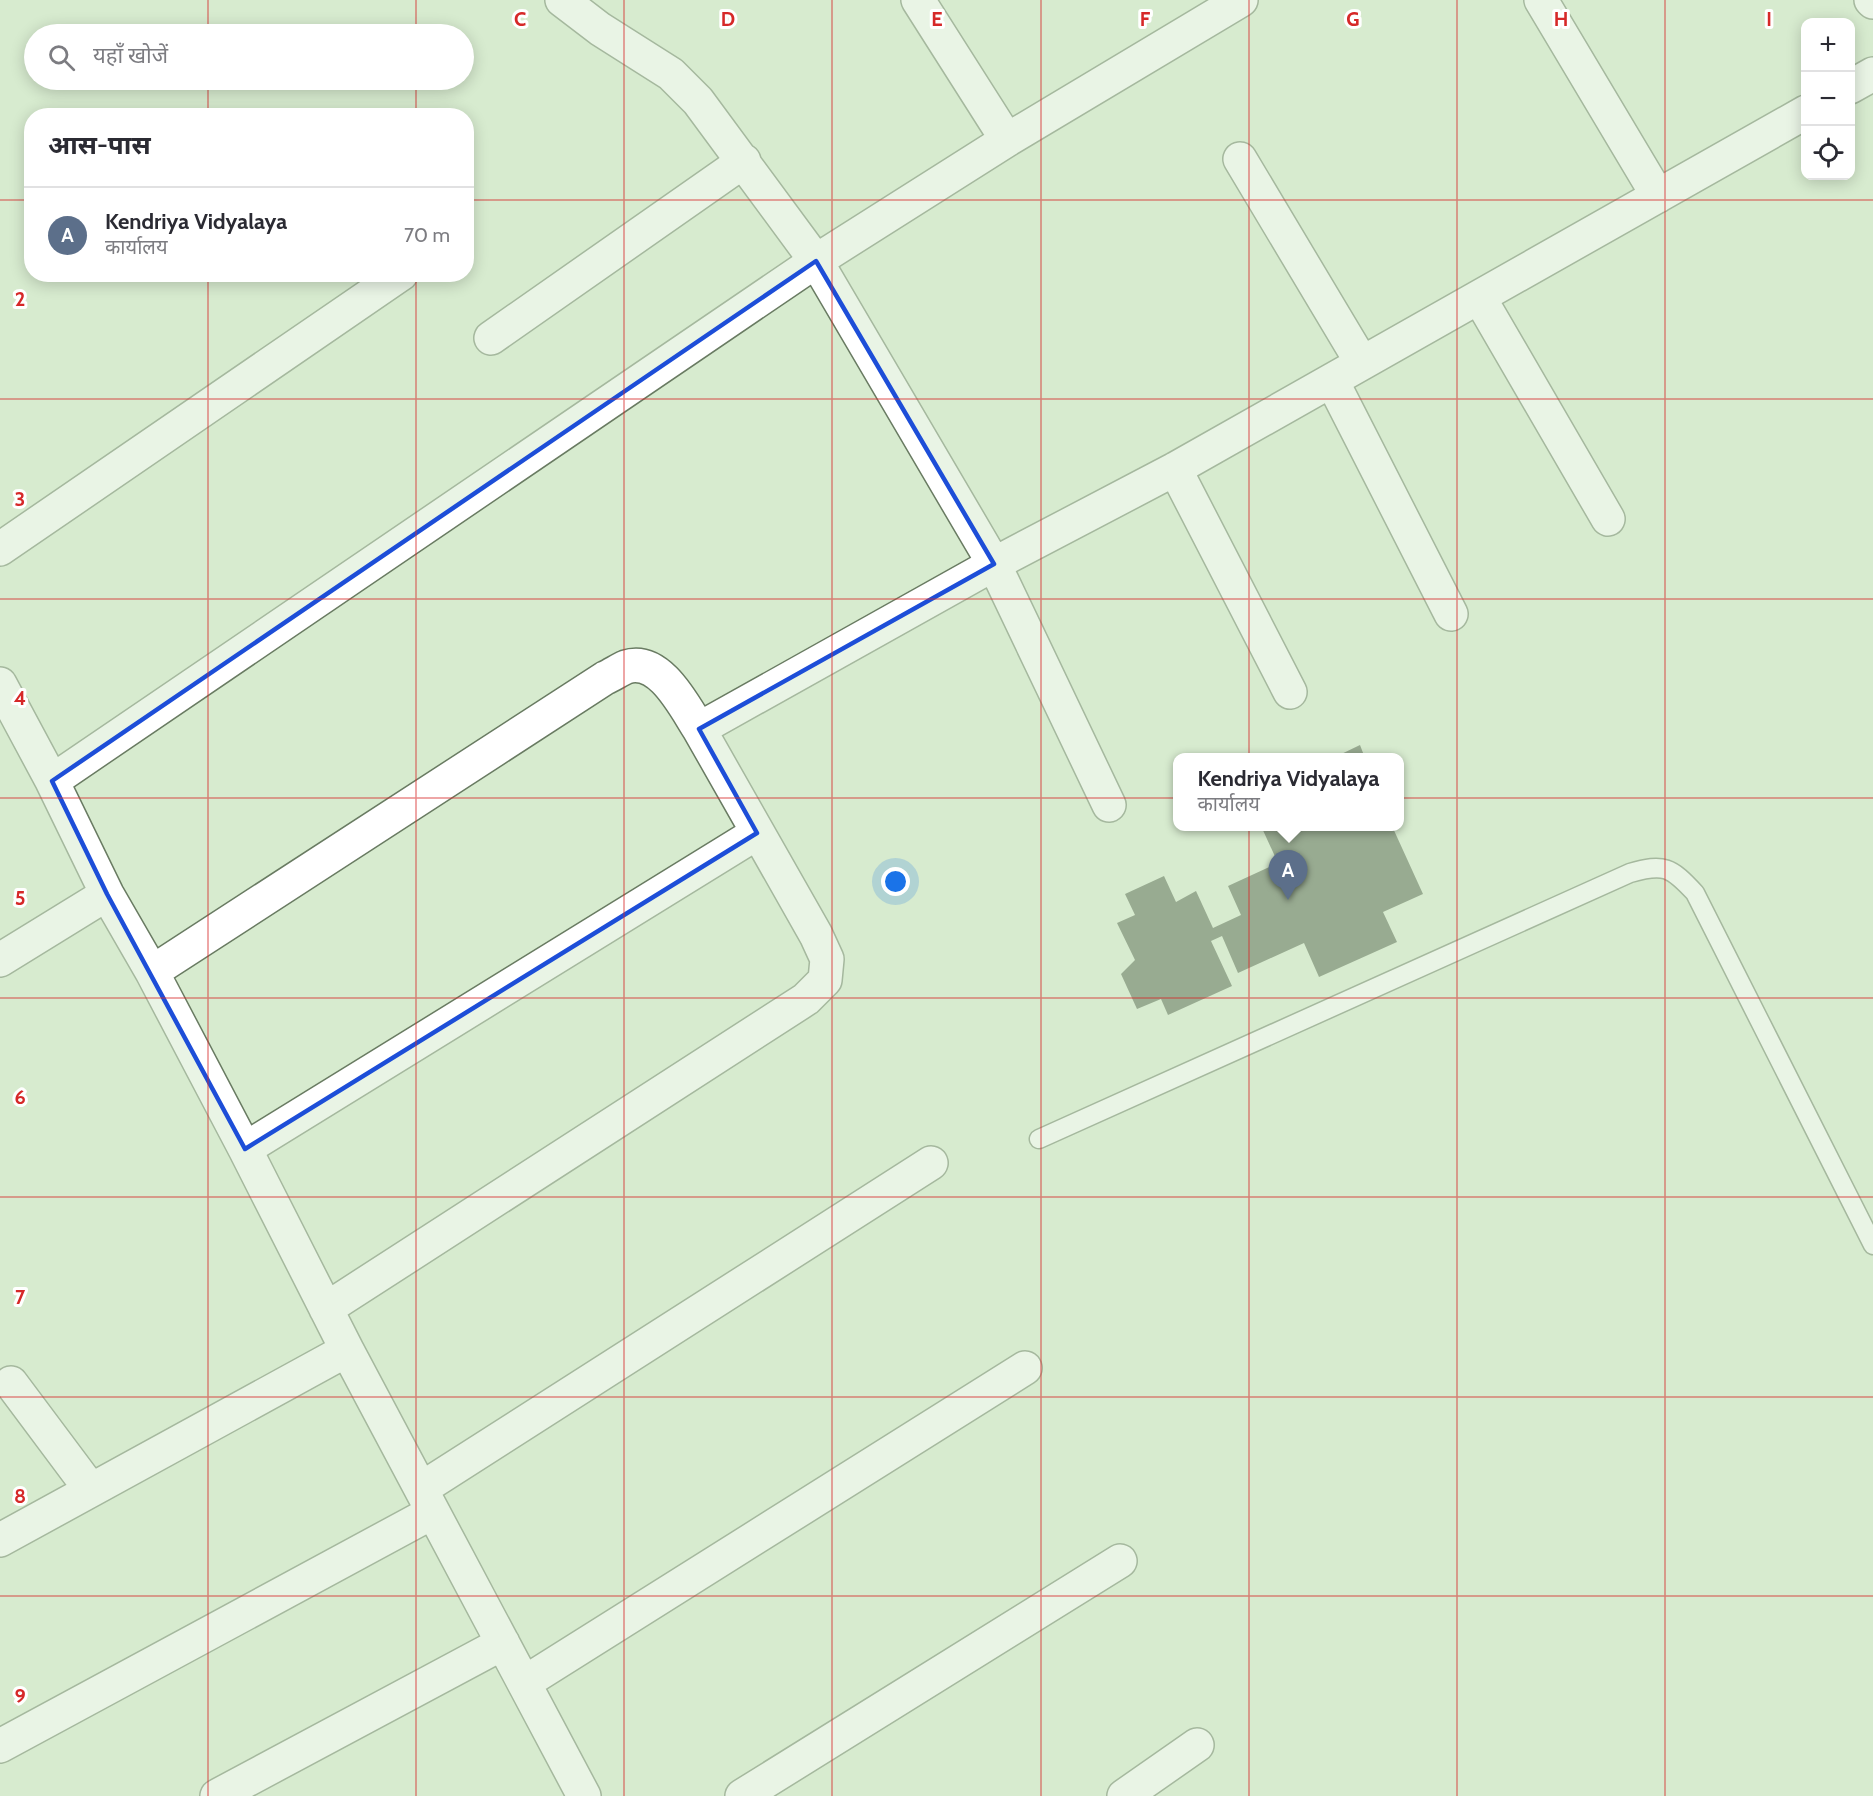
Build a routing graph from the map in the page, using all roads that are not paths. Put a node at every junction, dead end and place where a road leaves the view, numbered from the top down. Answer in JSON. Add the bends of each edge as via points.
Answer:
{"nodes":[{"id":1,"x":562,"y":0,"type":"edge"},
{"id":2,"x":918,"y":0,"type":"edge"},
{"id":3,"x":1241,"y":0,"type":"edge"},
{"id":4,"x":1541,"y":0,"type":"edge"},
{"id":5,"x":1873,"y":74,"type":"edge"},
{"id":6,"x":1855,"y":85,"type":"edge"},
{"id":7,"x":1801,"y":115,"type":"edge"},
{"id":8,"x":1007,"y":140,"type":"junction"},
{"id":9,"x":1240,"y":159,"type":"dead end"},
{"id":10,"x":744,"y":161,"type":"junction"},
{"id":11,"x":1658,"y":196,"type":"junction"},
{"id":12,"x":816,"y":261,"type":"junction"},
{"id":13,"x":389,"y":282,"type":"edge"},
{"id":14,"x":1479,"y":297,"type":"junction"},
{"id":15,"x":491,"y":338,"type":"dead end"},
{"id":16,"x":1362,"y":363,"type":"junction"},
{"id":17,"x":1332,"y":381,"type":"junction"},
{"id":18,"x":1175,"y":469,"type":"junction"},
{"id":19,"x":1608,"y":519,"type":"dead end"},
{"id":20,"x":0,"y":549,"type":"edge"},
{"id":21,"x":994,"y":564,"type":"junction"},
{"id":22,"x":1451,"y":614,"type":"dead end"},
{"id":23,"x":1290,"y":692,"type":"dead end"},
{"id":24,"x":2,"y":693,"type":"edge"},
{"id":25,"x":699,"y":729,"type":"junction"},
{"id":26,"x":52,"y":781,"type":"junction"},
{"id":27,"x":1109,"y":805,"type":"dead end"},
{"id":28,"x":757,"y":833,"type":"junction"},
{"id":29,"x":107,"y":894,"type":"junction"},
{"id":30,"x":0,"y":960,"type":"edge"},
{"id":31,"x":152,"y":972,"type":"junction"},
{"id":32,"x":1039,"y":1139,"type":"dead end"},
{"id":33,"x":245,"y":1149,"type":"junction"},
{"id":34,"x":931,"y":1163,"type":"dead end"},
{"id":35,"x":1873,"y":1245,"type":"edge"},
{"id":36,"x":326,"y":1309,"type":"junction"},
{"id":37,"x":347,"y":1350,"type":"junction"},
{"id":38,"x":1025,"y":1368,"type":"dead end"},
{"id":39,"x":4,"y":1379,"type":"edge"},
{"id":40,"x":90,"y":1490,"type":"junction"},
{"id":41,"x":427,"y":1501,"type":"junction"},
{"id":42,"x":0,"y":1540,"type":"edge"},
{"id":43,"x":1120,"y":1561,"type":"dead end"},
{"id":44,"x":503,"y":1643,"type":"junction"},
{"id":45,"x":524,"y":1683,"type":"junction"},
{"id":46,"x":1197,"y":1745,"type":"dead end"},
{"id":47,"x":0,"y":1746,"type":"edge"},
{"id":48,"x":217,"y":1796,"type":"edge"},
{"id":49,"x":584,"y":1796,"type":"edge"},
{"id":50,"x":742,"y":1796,"type":"edge"},
{"id":51,"x":1124,"y":1796,"type":"edge"}],
"edges":[{"from":1,"to":10,"type":"street","via":[[670,74],[698,101]]},
{"from":2,"to":8,"type":"street"},
{"from":3,"to":8,"type":"street"},
{"from":4,"to":11,"type":"street"},
{"from":5,"to":6,"type":"street"},
{"from":7,"to":11,"type":"street"},
{"from":8,"to":12,"type":"street"},
{"from":9,"to":16,"type":"street"},
{"from":10,"to":12,"type":"street"},
{"from":10,"to":15,"type":"street"},
{"from":11,"to":14,"type":"street"},
{"from":12,"to":21,"type":"street"},
{"from":12,"to":26,"type":"street"},
{"from":13,"to":20,"type":"street"},
{"from":14,"to":16,"type":"street"},
{"from":14,"to":19,"type":"street"},
{"from":16,"to":17,"type":"street"},
{"from":17,"to":18,"type":"street"},
{"from":17,"to":22,"type":"street"},
{"from":18,"to":21,"type":"street"},
{"from":18,"to":23,"type":"street"},
{"from":21,"to":25,"type":"street"},
{"from":21,"to":27,"type":"street"},
{"from":24,"to":26,"type":"street"},
{"from":25,"to":28,"type":"street"},
{"from":25,"to":31,"type":"street","via":[[666,680],[646,667],[628,666]]},
{"from":26,"to":29,"type":"street"},
{"from":28,"to":33,"type":"street"},
{"from":28,"to":36,"type":"street","via":[[816,935],[827,959],[825,980],[806,999]]},
{"from":29,"to":30,"type":"street"},
{"from":29,"to":31,"type":"street"},
{"from":31,"to":33,"type":"street"},
{"from":32,"to":35,"type":"lane","via":[[1652,866],[1676,873],[1695,893]]},
{"from":33,"to":36,"type":"street"},
{"from":34,"to":41,"type":"street"},
{"from":36,"to":37,"type":"street"},
{"from":37,"to":40,"type":"street"},
{"from":37,"to":41,"type":"street"},
{"from":38,"to":45,"type":"street"},
{"from":39,"to":40,"type":"street"},
{"from":40,"to":42,"type":"street"},
{"from":41,"to":44,"type":"street"},
{"from":41,"to":47,"type":"street"},
{"from":43,"to":50,"type":"street"},
{"from":44,"to":45,"type":"street"},
{"from":44,"to":48,"type":"street"},
{"from":45,"to":49,"type":"street"},
{"from":46,"to":51,"type":"street"}]}
